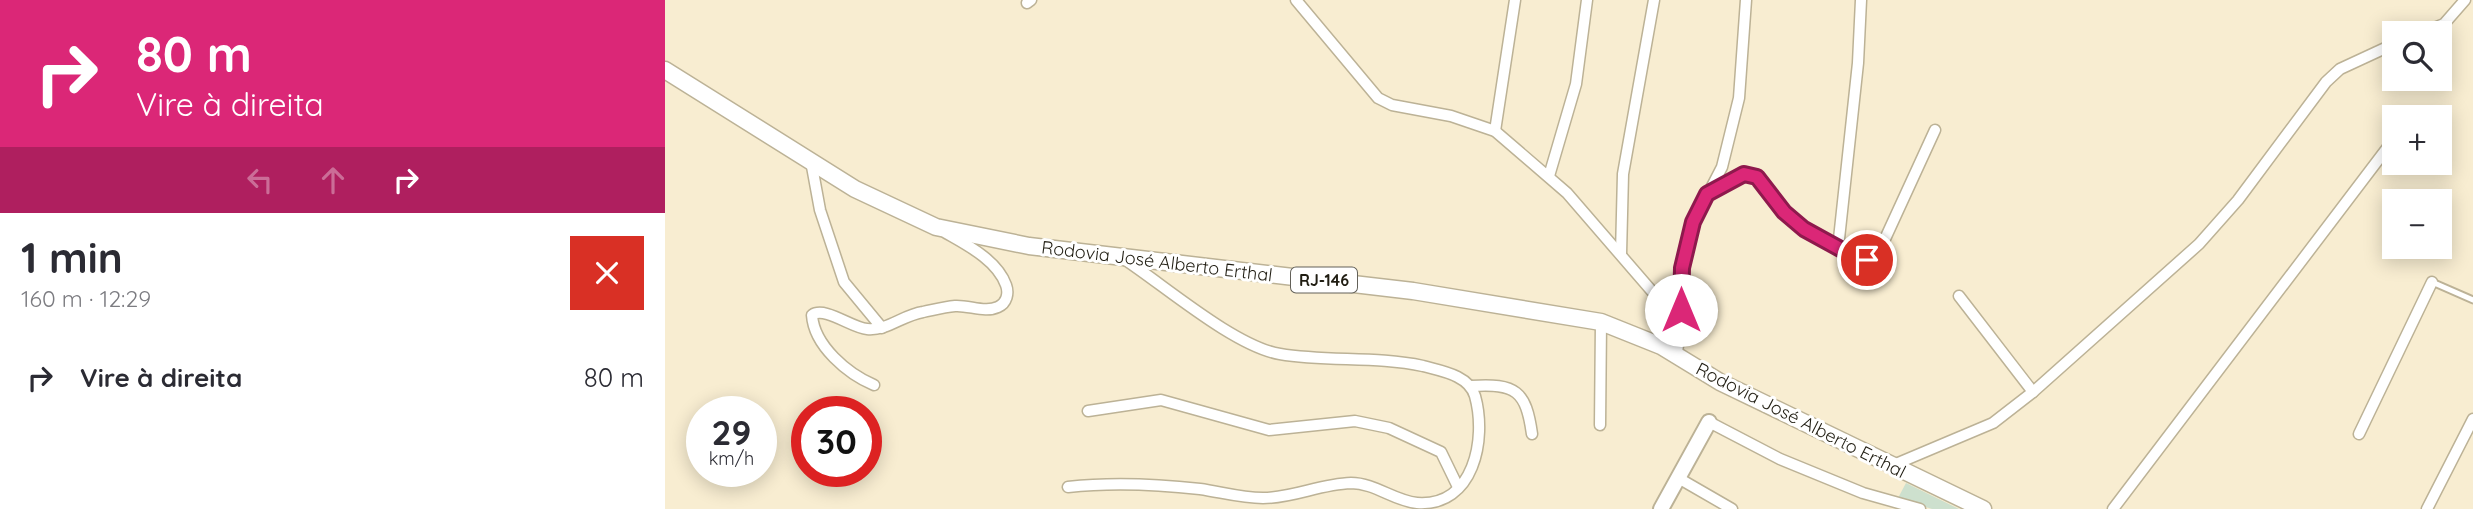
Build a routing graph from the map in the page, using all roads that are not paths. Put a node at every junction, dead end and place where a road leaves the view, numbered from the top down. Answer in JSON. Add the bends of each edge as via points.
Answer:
{"nodes":[{"id":1,"x":1296,"y":0,"type":"edge"},
{"id":2,"x":1515,"y":0,"type":"edge"},
{"id":3,"x":1587,"y":0,"type":"edge"},
{"id":4,"x":1654,"y":0,"type":"edge"},
{"id":5,"x":1746,"y":0,"type":"edge"},
{"id":6,"x":1861,"y":0,"type":"edge"},
{"id":7,"x":2465,"y":0,"type":"edge"},
{"id":8,"x":2447,"y":21,"type":"edge"},
{"id":9,"x":2382,"y":49,"type":"edge"},
{"id":10,"x":665,"y":70,"type":"edge"},
{"id":11,"x":1935,"y":130,"type":"dead end"},
{"id":12,"x":1495,"y":131,"type":"junction"},
{"id":13,"x":2382,"y":155,"type":"edge"},
{"id":14,"x":810,"y":159,"type":"junction"},
{"id":15,"x":1549,"y":176,"type":"junction"},
{"id":16,"x":1707,"y":194,"type":"junction"},
{"id":17,"x":936,"y":227,"type":"junction"},
{"id":18,"x":1838,"y":248,"type":"junction"},
{"id":19,"x":1118,"y":254,"type":"junction"},
{"id":20,"x":1621,"y":254,"type":"junction"},
{"id":21,"x":2432,"y":282,"type":"joint"},
{"id":22,"x":1959,"y":296,"type":"dead end"},
{"id":23,"x":2473,"y":300,"type":"edge"},
{"id":24,"x":1601,"y":322,"type":"junction"},
{"id":25,"x":882,"y":328,"type":"junction"},
{"id":26,"x":1681,"y":330,"type":"junction"},
{"id":27,"x":1677,"y":356,"type":"junction"},
{"id":28,"x":874,"y":385,"type":"dead end"},
{"id":29,"x":1471,"y":386,"type":"junction"},
{"id":30,"x":2033,"y":392,"type":"junction"},
{"id":31,"x":1089,"y":411,"type":"dead end"},
{"id":32,"x":2473,"y":419,"type":"edge"},
{"id":33,"x":1709,"y":422,"type":"joint"},
{"id":34,"x":1600,"y":425,"type":"dead end"},
{"id":35,"x":1532,"y":434,"type":"dead end"},
{"id":36,"x":2359,"y":434,"type":"dead end"},
{"id":37,"x":1891,"y":466,"type":"junction"},
{"id":38,"x":1680,"y":479,"type":"junction"},
{"id":39,"x":1068,"y":487,"type":"dead end"},
{"id":40,"x":1458,"y":487,"type":"junction"},
{"id":41,"x":1661,"y":509,"type":"edge"},
{"id":42,"x":1732,"y":509,"type":"edge"},
{"id":43,"x":1920,"y":509,"type":"edge"},
{"id":44,"x":1983,"y":509,"type":"edge"},
{"id":45,"x":2113,"y":509,"type":"edge"},
{"id":46,"x":2427,"y":509,"type":"edge"}],
"edges":[{"from":1,"to":12,"type":"street","via":[[1378,98]]},
{"from":2,"to":12,"type":"street"},
{"from":3,"to":15,"type":"street","via":[[1576,84]]},
{"from":4,"to":20,"type":"street","via":[[1623,174]]},
{"from":5,"to":16,"type":"street","via":[[1739,99],[1722,167]]},
{"from":6,"to":18,"type":"street"},
{"from":7,"to":8,"type":"street"},
{"from":9,"to":30,"type":"street","via":[[2333,75],[2199,244]]},
{"from":10,"to":14,"type":"main road","name":"Rodovia José Alberto Erthal","number":"RJ-146"},
{"from":11,"to":18,"type":"street","via":[[1879,252],[1867,260]]},
{"from":12,"to":15,"type":"street"},
{"from":13,"to":45,"type":"street"},
{"from":14,"to":17,"type":"main road","name":"Rodovia José Alberto Erthal","number":"RJ-146","via":[[882,204]]},
{"from":14,"to":25,"type":"street","via":[[820,210],[844,282]]},
{"from":15,"to":20,"type":"street"},
{"from":16,"to":18,"type":"street","via":[[1744,174],[1753,175],[1784,212]]},
{"from":16,"to":26,"type":"street","via":[[1693,222],[1682,268]]},
{"from":17,"to":19,"type":"main road","name":"Rodovia José Alberto Erthal","number":"RJ-146","via":[[1029,246]]},
{"from":17,"to":25,"type":"street","via":[[1003,275],[1007,299],[1000,307],[988,309],[957,306],[912,314]]},
{"from":19,"to":24,"type":"main road","name":"Rodovia José Alberto Erthal","number":"RJ-146","via":[[1413,291]]},
{"from":19,"to":29,"type":"street","via":[[1251,344],[1278,354],[1413,364],[1447,372]]},
{"from":20,"to":26,"type":"street"},
{"from":21,"to":23,"type":"lane"},
{"from":21,"to":36,"type":"street"},
{"from":22,"to":30,"type":"street"},
{"from":24,"to":27,"type":"main road","name":"Rodovia José Alberto Erthal","number":"RJ-146"},
{"from":24,"to":34,"type":"street"},
{"from":25,"to":28,"type":"street","via":[[863,329],[820,313],[812,316],[832,355],[848,371]]},
{"from":26,"to":27,"type":"street"},
{"from":27,"to":37,"type":"main road","name":"Rodovia José Alberto Erthal","number":"RJ-146"},
{"from":29,"to":35,"type":"street","via":[[1494,385],[1524,399]]},
{"from":29,"to":40,"type":"street","via":[[1478,415],[1479,453]]},
{"from":30,"to":37,"type":"street","via":[[1993,423]]},
{"from":31,"to":40,"type":"street","via":[[1161,400],[1269,429],[1355,421],[1389,428],[1441,452]]},
{"from":32,"to":46,"type":"street"},
{"from":33,"to":38,"type":"street"},
{"from":33,"to":43,"type":"street","via":[[1780,459],[1863,493]]},
{"from":37,"to":44,"type":"main road","name":"Rodovia José Alberto Erthal","number":"RJ-146"},
{"from":38,"to":41,"type":"street"},
{"from":38,"to":42,"type":"street"},
{"from":39,"to":40,"type":"street","via":[[1156,485],[1266,498],[1358,483],[1415,503],[1446,496]]}]}
